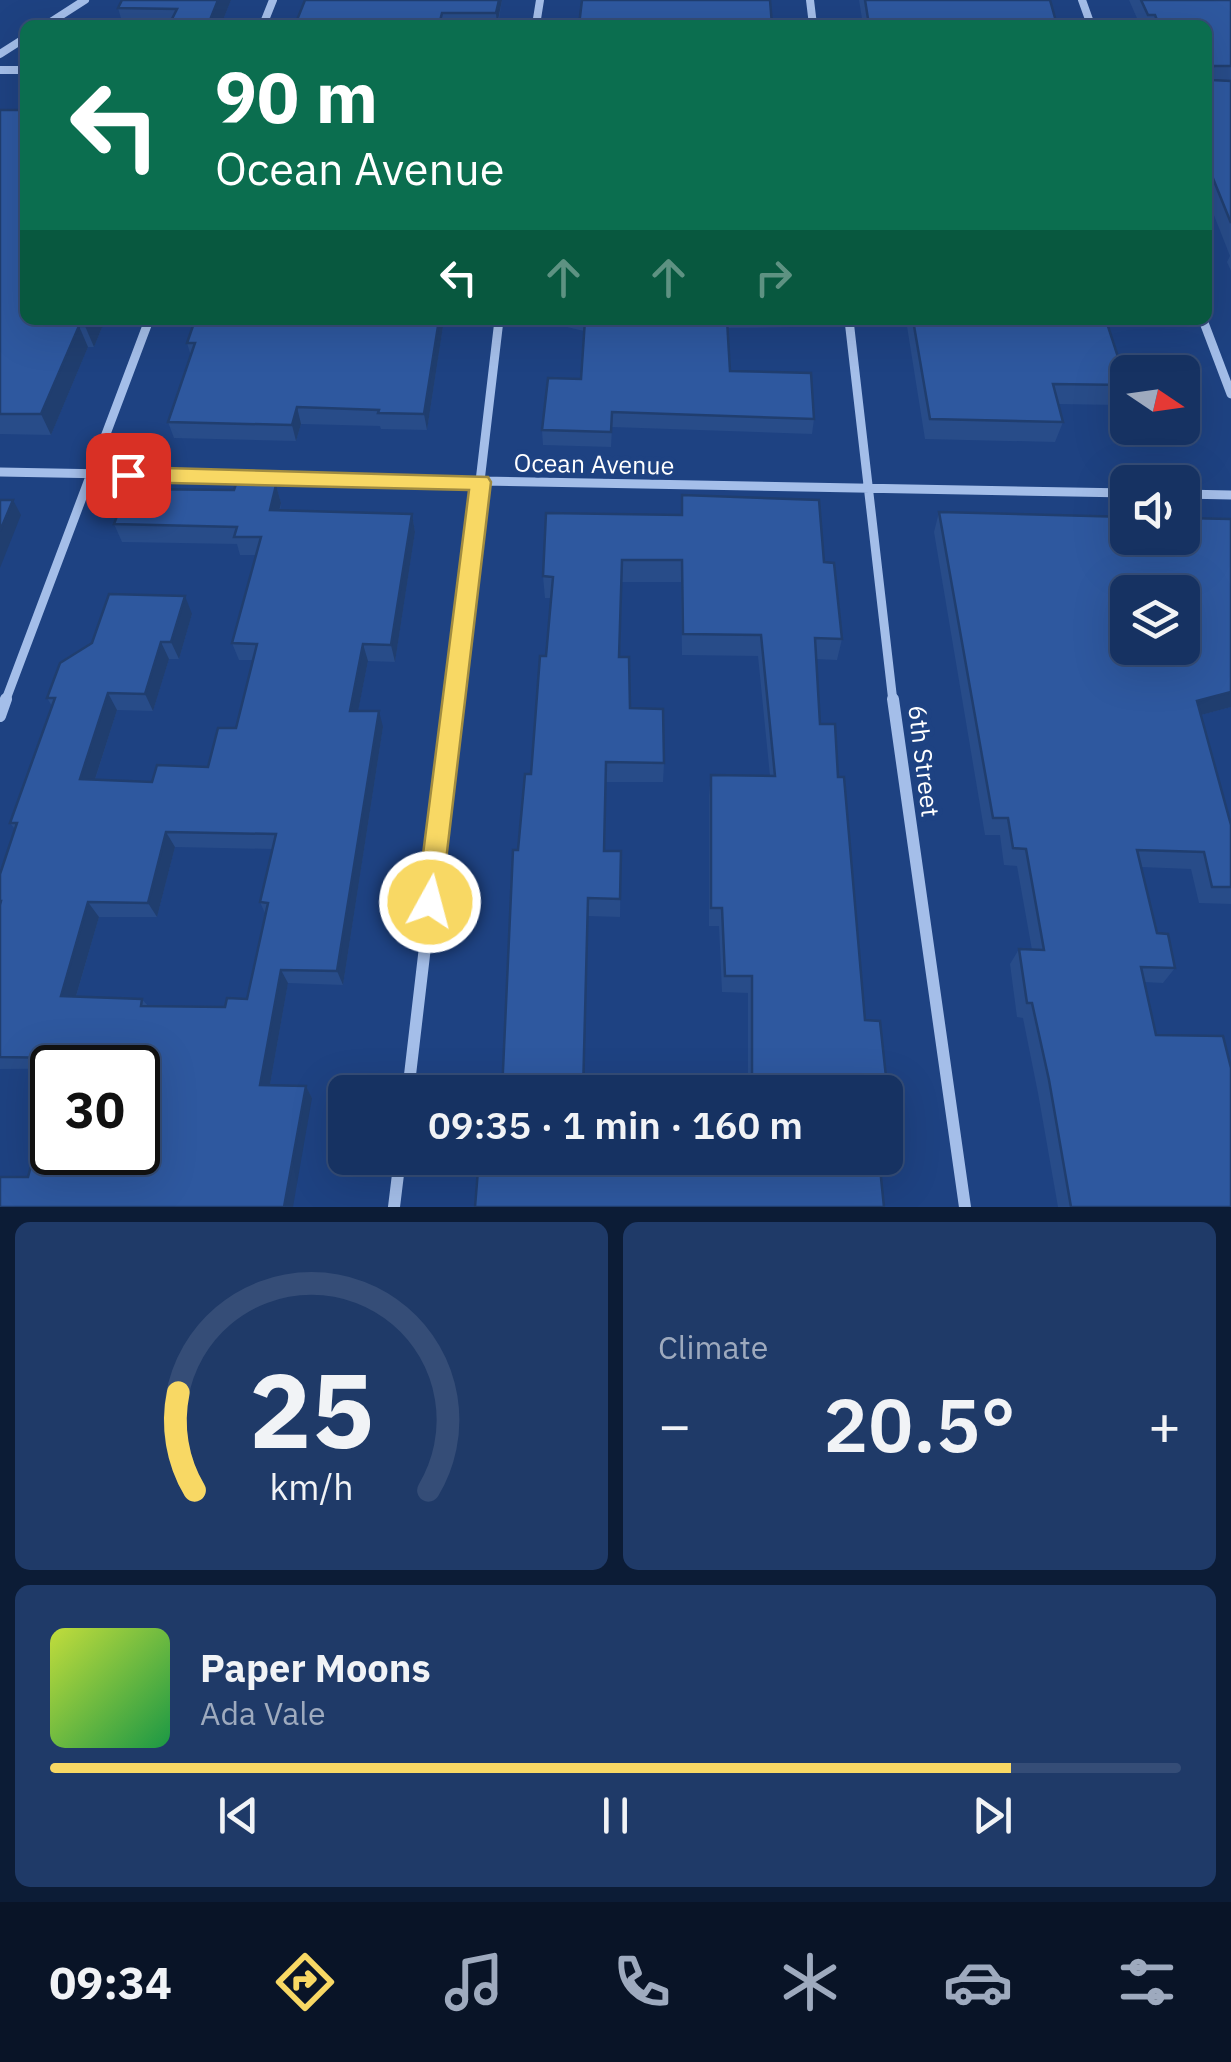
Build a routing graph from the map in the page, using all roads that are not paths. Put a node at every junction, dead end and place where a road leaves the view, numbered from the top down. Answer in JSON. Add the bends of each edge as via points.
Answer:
{"nodes":[{"id":1,"x":85,"y":0,"type":"edge"},
{"id":2,"x":54,"y":20,"type":"edge"},
{"id":3,"x":147,"y":325,"type":"edge"},
{"id":4,"x":499,"y":325,"type":"edge"},
{"id":5,"x":850,"y":325,"type":"edge"},
{"id":6,"x":1205,"y":325,"type":"edge"},
{"id":7,"x":1231,"y":394,"type":"edge"},
{"id":8,"x":0,"y":472,"type":"edge"},
{"id":9,"x":90,"y":474,"type":"junction"},
{"id":10,"x":480,"y":482,"type":"junction"},
{"id":11,"x":870,"y":488,"type":"junction"},
{"id":12,"x":1110,"y":493,"type":"edge"},
{"id":13,"x":1200,"y":495,"type":"edge"},
{"id":14,"x":1231,"y":496,"type":"edge"},
{"id":15,"x":0,"y":716,"type":"edge"},
{"id":16,"x":410,"y":1075,"type":"edge"},
{"id":17,"x":398,"y":1175,"type":"edge"},
{"id":18,"x":394,"y":1207,"type":"edge"},
{"id":19,"x":965,"y":1207,"type":"edge"}],
"edges":[{"from":1,"to":2,"type":"street"},
{"from":3,"to":9,"type":"street"},
{"from":4,"to":10,"type":"street"},
{"from":5,"to":11,"type":"street","name":"6th Street"},
{"from":6,"to":7,"type":"street"},
{"from":8,"to":9,"type":"street","name":"Ocean Avenue"},
{"from":9,"to":10,"type":"street","name":"Ocean Avenue"},
{"from":9,"to":15,"type":"street"},
{"from":10,"to":11,"type":"street","name":"Ocean Avenue"},
{"from":10,"to":16,"type":"street"},
{"from":11,"to":12,"type":"street","name":"Ocean Avenue"},
{"from":11,"to":19,"type":"street","name":"6th Street","via":[[899,752]]},
{"from":13,"to":14,"type":"street"},
{"from":17,"to":18,"type":"street"}]}
